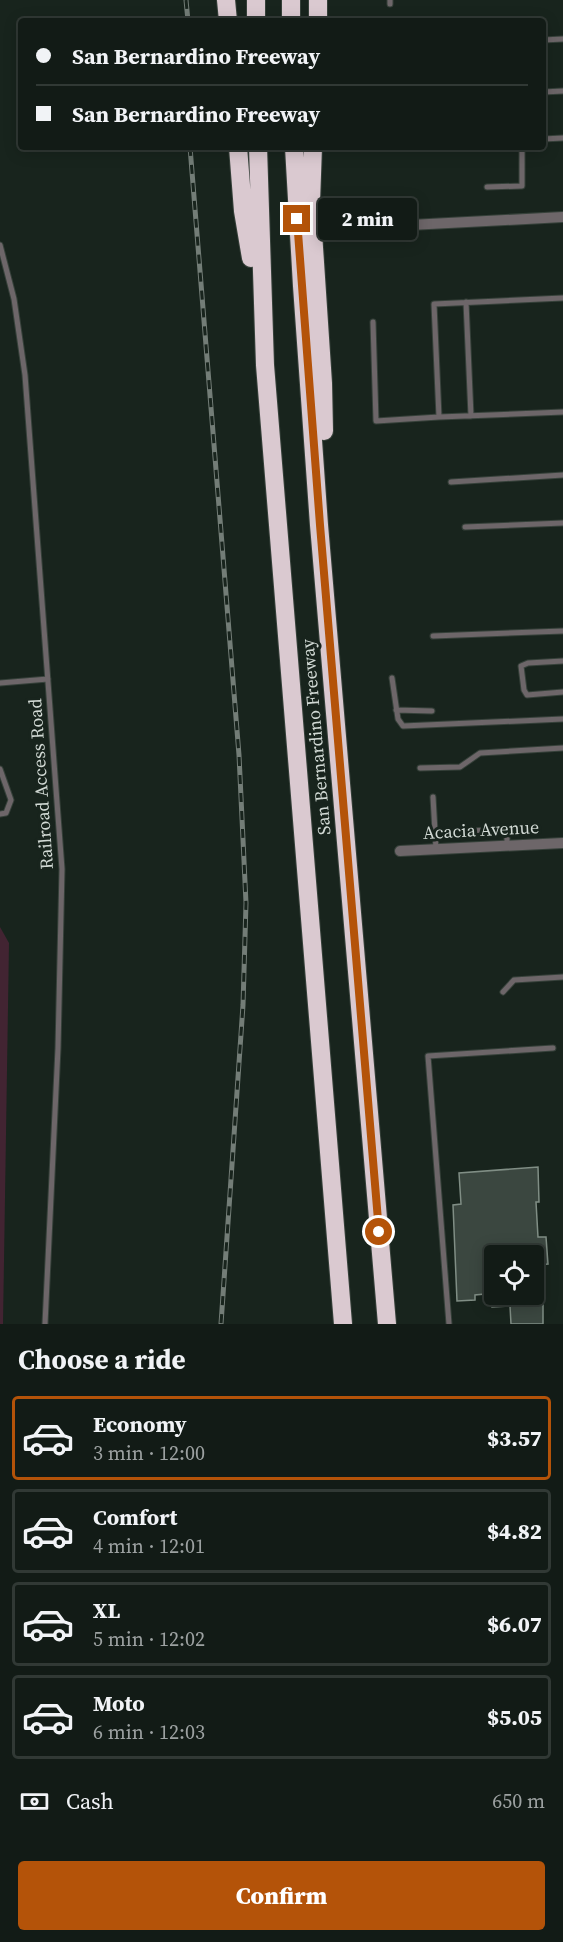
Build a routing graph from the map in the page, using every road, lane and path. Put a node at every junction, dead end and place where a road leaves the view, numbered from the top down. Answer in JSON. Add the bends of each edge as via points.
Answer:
{"nodes":[{"id":1,"x":226,"y":0,"type":"edge"},
{"id":2,"x":256,"y":0,"type":"edge"},
{"id":3,"x":291,"y":0,"type":"edge"},
{"id":4,"x":318,"y":0,"type":"edge"},
{"id":5,"x":228,"y":18,"type":"edge"},
{"id":6,"x":256,"y":18,"type":"edge"},
{"id":7,"x":291,"y":18,"type":"edge"},
{"id":8,"x":318,"y":18,"type":"edge"},
{"id":9,"x":563,"y":39,"type":"edge"},
{"id":10,"x":546,"y":40,"type":"edge"},
{"id":11,"x":563,"y":91,"type":"edge"},
{"id":12,"x":546,"y":92,"type":"edge"},
{"id":13,"x":563,"y":138,"type":"edge"},
{"id":14,"x":546,"y":139,"type":"edge"},
{"id":15,"x":238,"y":150,"type":"edge"},
{"id":16,"x":258,"y":150,"type":"edge"},
{"id":17,"x":294,"y":150,"type":"edge"},
{"id":18,"x":313,"y":150,"type":"edge"},
{"id":19,"x":522,"y":150,"type":"edge"},
{"id":20,"x":487,"y":187,"type":"dead end"},
{"id":21,"x":563,"y":217,"type":"edge"},
{"id":22,"x":334,"y":229,"type":"dead end"},
{"id":23,"x":0,"y":244,"type":"edge"},
{"id":24,"x":563,"y":298,"type":"edge"},
{"id":25,"x":466,"y":302,"type":"junction"},
{"id":26,"x":262,"y":315,"type":"junction"},
{"id":27,"x":372,"y":322,"type":"dead end"},
{"id":28,"x":563,"y":412,"type":"edge"},
{"id":29,"x":471,"y":416,"type":"junction"},
{"id":30,"x":440,"y":417,"type":"junction"},
{"id":31,"x":563,"y":475,"type":"edge"},
{"id":32,"x":451,"y":482,"type":"dead end"},
{"id":33,"x":563,"y":523,"type":"edge"},
{"id":34,"x":320,"y":525,"type":"junction"},
{"id":35,"x":465,"y":527,"type":"dead end"},
{"id":36,"x":563,"y":631,"type":"edge"},
{"id":37,"x":433,"y":636,"type":"dead end"},
{"id":38,"x":563,"y":661,"type":"edge"},
{"id":39,"x":392,"y":678,"type":"dead end"},
{"id":40,"x":48,"y":679,"type":"junction"},
{"id":41,"x":0,"y":683,"type":"edge"},
{"id":42,"x":563,"y":692,"type":"edge"},
{"id":43,"x":396,"y":710,"type":"junction"},
{"id":44,"x":432,"y":711,"type":"dead end"},
{"id":45,"x":563,"y":719,"type":"edge"},
{"id":46,"x":563,"y":748,"type":"edge"},
{"id":47,"x":420,"y":768,"type":"dead end"},
{"id":48,"x":0,"y":769,"type":"edge"},
{"id":49,"x":433,"y":796,"type":"dead end"},
{"id":50,"x":0,"y":814,"type":"edge"},
{"id":51,"x":435,"y":833,"type":"junction"},
{"id":52,"x":563,"y":843,"type":"edge"},
{"id":53,"x":507,"y":846,"type":"junction"},
{"id":54,"x":436,"y":849,"type":"junction"},
{"id":55,"x":400,"y":851,"type":"dead end"},
{"id":56,"x":563,"y":977,"type":"edge"},
{"id":57,"x":503,"y":992,"type":"dead end"},
{"id":58,"x":553,"y":1048,"type":"dead end"},
{"id":59,"x":45,"y":1324,"type":"edge"},
{"id":60,"x":343,"y":1324,"type":"edge"},
{"id":61,"x":387,"y":1324,"type":"edge"},
{"id":62,"x":449,"y":1324,"type":"edge"}],
"edges":[{"from":1,"to":5,"type":"highway"},
{"from":2,"to":6,"type":"highway"},
{"from":3,"to":7,"type":"highway"},
{"from":4,"to":8,"type":"highway"},
{"from":9,"to":10,"type":"lane"},
{"from":11,"to":12,"type":"lane"},
{"from":13,"to":14,"type":"lane"},
{"from":15,"to":26,"type":"highway","via":[[243,211]]},
{"from":16,"to":26,"type":"highway","name":"San Bernardino Freeway"},
{"from":17,"to":34,"type":"highway","name":"San Bernardino Freeway"},
{"from":18,"to":34,"type":"highway","via":[[311,202],[323,383]]},
{"from":19,"to":20,"type":"lane","via":[[522,186]]},
{"from":21,"to":22,"type":"street"},
{"from":23,"to":40,"type":"lane","name":"Railroad Access Road","via":[[24,364]]},
{"from":24,"to":25,"type":"lane"},
{"from":25,"to":29,"type":"lane"},
{"from":25,"to":30,"type":"lane","via":[[434,304]]},
{"from":26,"to":60,"type":"highway","name":"San Bernardino Freeway"},
{"from":27,"to":30,"type":"lane","via":[[376,421]]},
{"from":28,"to":29,"type":"lane"},
{"from":29,"to":30,"type":"lane"},
{"from":31,"to":32,"type":"lane"},
{"from":33,"to":35,"type":"lane"},
{"from":34,"to":61,"type":"highway","name":"San Bernardino Freeway"},
{"from":36,"to":37,"type":"lane"},
{"from":38,"to":42,"type":"lane","via":[[521,666],[527,695]]},
{"from":39,"to":43,"type":"lane"},
{"from":40,"to":41,"type":"lane"},
{"from":40,"to":59,"type":"lane","name":"Railroad Access Road","via":[[62,868]]},
{"from":43,"to":44,"type":"lane"},
{"from":43,"to":45,"type":"lane","via":[[400,724],[407,727]]},
{"from":46,"to":47,"type":"lane","via":[[480,753],[460,767]]},
{"from":48,"to":50,"type":"lane","via":[[11,800],[6,813]]},
{"from":49,"to":51,"type":"lane"},
{"from":51,"to":53,"type":"lane","via":[[505,830]]},
{"from":51,"to":54,"type":"lane"},
{"from":52,"to":53,"type":"street","name":"Acacia Avenue"},
{"from":53,"to":54,"type":"street","name":"Acacia Avenue"},
{"from":54,"to":55,"type":"street","name":"Acacia Avenue"},
{"from":56,"to":57,"type":"lane","via":[[514,980]]},
{"from":58,"to":62,"type":"lane","via":[[428,1056]]}]}
